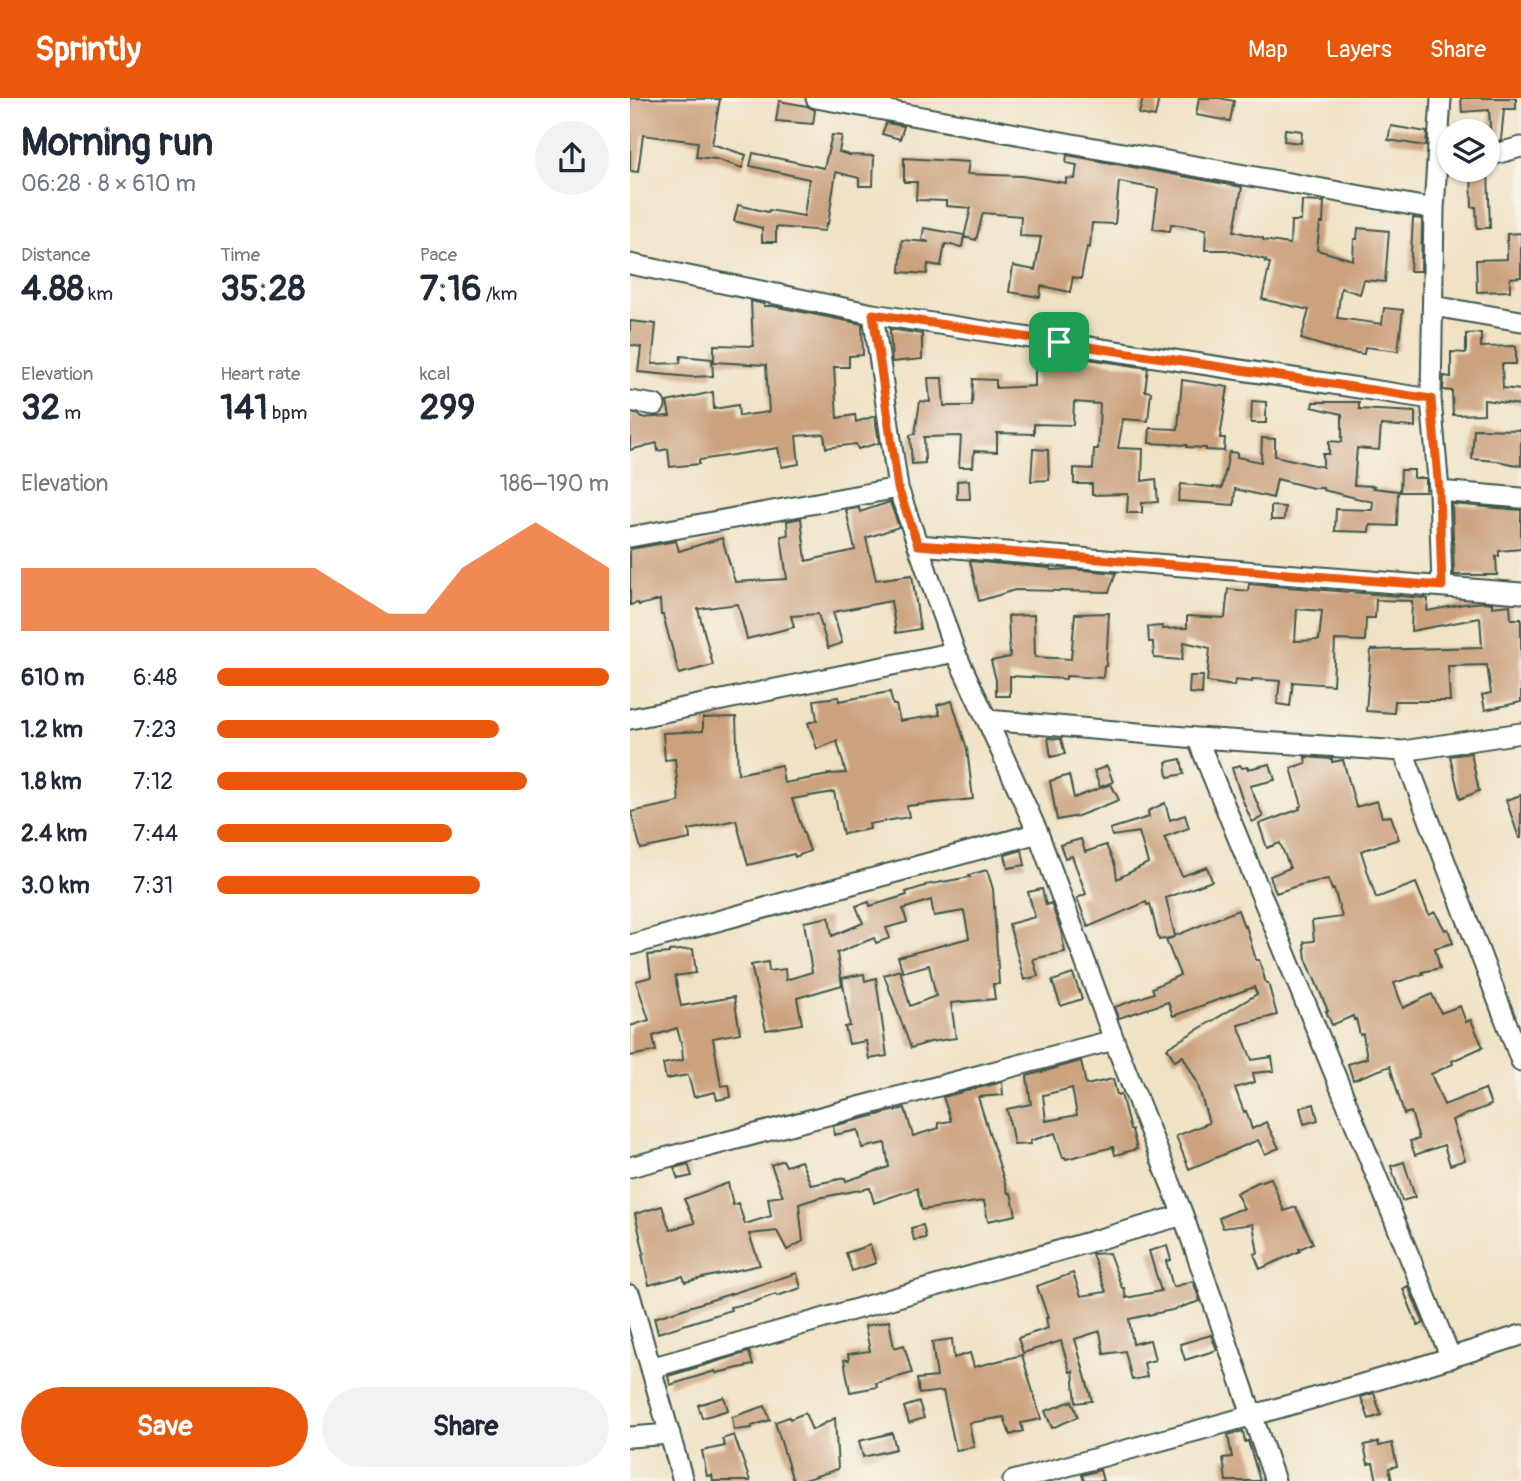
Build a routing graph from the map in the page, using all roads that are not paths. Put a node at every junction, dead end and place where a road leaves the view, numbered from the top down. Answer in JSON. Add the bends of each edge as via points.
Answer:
{"nodes":[{"id":1,"x":816,"y":98,"type":"edge"},
{"id":2,"x":1441,"y":98,"type":"edge"},
{"id":3,"x":1442,"y":119,"type":"edge"},
{"id":4,"x":1521,"y":147,"type":"edge"},
{"id":5,"x":1500,"y":153,"type":"edge"},
{"id":6,"x":1440,"y":182,"type":"edge"},
{"id":7,"x":1434,"y":209,"type":"junction"},
{"id":8,"x":630,"y":264,"type":"edge"},
{"id":9,"x":1433,"y":306,"type":"junction"},
{"id":10,"x":873,"y":314,"type":"junction"},
{"id":11,"x":1521,"y":321,"type":"edge"},
{"id":12,"x":1431,"y":399,"type":"junction"},
{"id":13,"x":630,"y":401,"type":"edge"},
{"id":14,"x":655,"y":405,"type":"dead end"},
{"id":15,"x":898,"y":488,"type":"junction"},
{"id":16,"x":1439,"y":491,"type":"junction"},
{"id":17,"x":1521,"y":498,"type":"edge"},
{"id":18,"x":630,"y":537,"type":"edge"},
{"id":19,"x":918,"y":545,"type":"junction"},
{"id":20,"x":1442,"y":586,"type":"junction"},
{"id":21,"x":1521,"y":593,"type":"edge"},
{"id":22,"x":955,"y":652,"type":"junction"},
{"id":23,"x":630,"y":719,"type":"edge"},
{"id":24,"x":987,"y":720,"type":"junction"},
{"id":25,"x":1521,"y":733,"type":"edge"},
{"id":26,"x":1197,"y":738,"type":"junction"},
{"id":27,"x":1403,"y":751,"type":"junction"},
{"id":28,"x":1038,"y":833,"type":"junction"},
{"id":29,"x":630,"y":945,"type":"edge"},
{"id":30,"x":1114,"y":1040,"type":"junction"},
{"id":31,"x":1521,"y":1061,"type":"edge"},
{"id":32,"x":630,"y":1167,"type":"edge"},
{"id":33,"x":1182,"y":1215,"type":"junction"},
{"id":34,"x":630,"y":1295,"type":"edge"},
{"id":35,"x":1521,"y":1335,"type":"edge"},
{"id":36,"x":1451,"y":1358,"type":"junction"},
{"id":37,"x":651,"y":1368,"type":"junction"},
{"id":38,"x":1253,"y":1415,"type":"junction"},
{"id":39,"x":670,"y":1434,"type":"junction"},
{"id":40,"x":630,"y":1437,"type":"edge"},
{"id":41,"x":684,"y":1481,"type":"edge"},
{"id":42,"x":1013,"y":1481,"type":"edge"},
{"id":43,"x":1275,"y":1481,"type":"edge"}],
"edges":[{"from":1,"to":7,"type":"street"},
{"from":2,"to":3,"type":"street"},
{"from":4,"to":5,"type":"street"},
{"from":6,"to":7,"type":"street"},
{"from":7,"to":9,"type":"street"},
{"from":8,"to":10,"type":"street"},
{"from":9,"to":11,"type":"street"},
{"from":9,"to":12,"type":"street"},
{"from":10,"to":12,"type":"street"},
{"from":10,"to":15,"type":"street"},
{"from":12,"to":16,"type":"street"},
{"from":13,"to":14,"type":"street"},
{"from":15,"to":18,"type":"street"},
{"from":15,"to":19,"type":"street"},
{"from":16,"to":17,"type":"street"},
{"from":16,"to":20,"type":"street"},
{"from":19,"to":20,"type":"street"},
{"from":19,"to":22,"type":"street"},
{"from":20,"to":21,"type":"street"},
{"from":22,"to":23,"type":"street"},
{"from":22,"to":24,"type":"street"},
{"from":24,"to":26,"type":"street"},
{"from":24,"to":28,"type":"street"},
{"from":25,"to":27,"type":"street"},
{"from":26,"to":27,"type":"street"},
{"from":26,"to":36,"type":"street"},
{"from":27,"to":31,"type":"street"},
{"from":28,"to":29,"type":"street"},
{"from":28,"to":30,"type":"street"},
{"from":30,"to":32,"type":"street"},
{"from":30,"to":33,"type":"street"},
{"from":33,"to":37,"type":"street"},
{"from":33,"to":38,"type":"street"},
{"from":34,"to":37,"type":"street"},
{"from":35,"to":36,"type":"street"},
{"from":36,"to":38,"type":"street"},
{"from":37,"to":39,"type":"street"},
{"from":38,"to":42,"type":"street"},
{"from":38,"to":43,"type":"street"},
{"from":39,"to":40,"type":"street"},
{"from":39,"to":41,"type":"street"}]}
